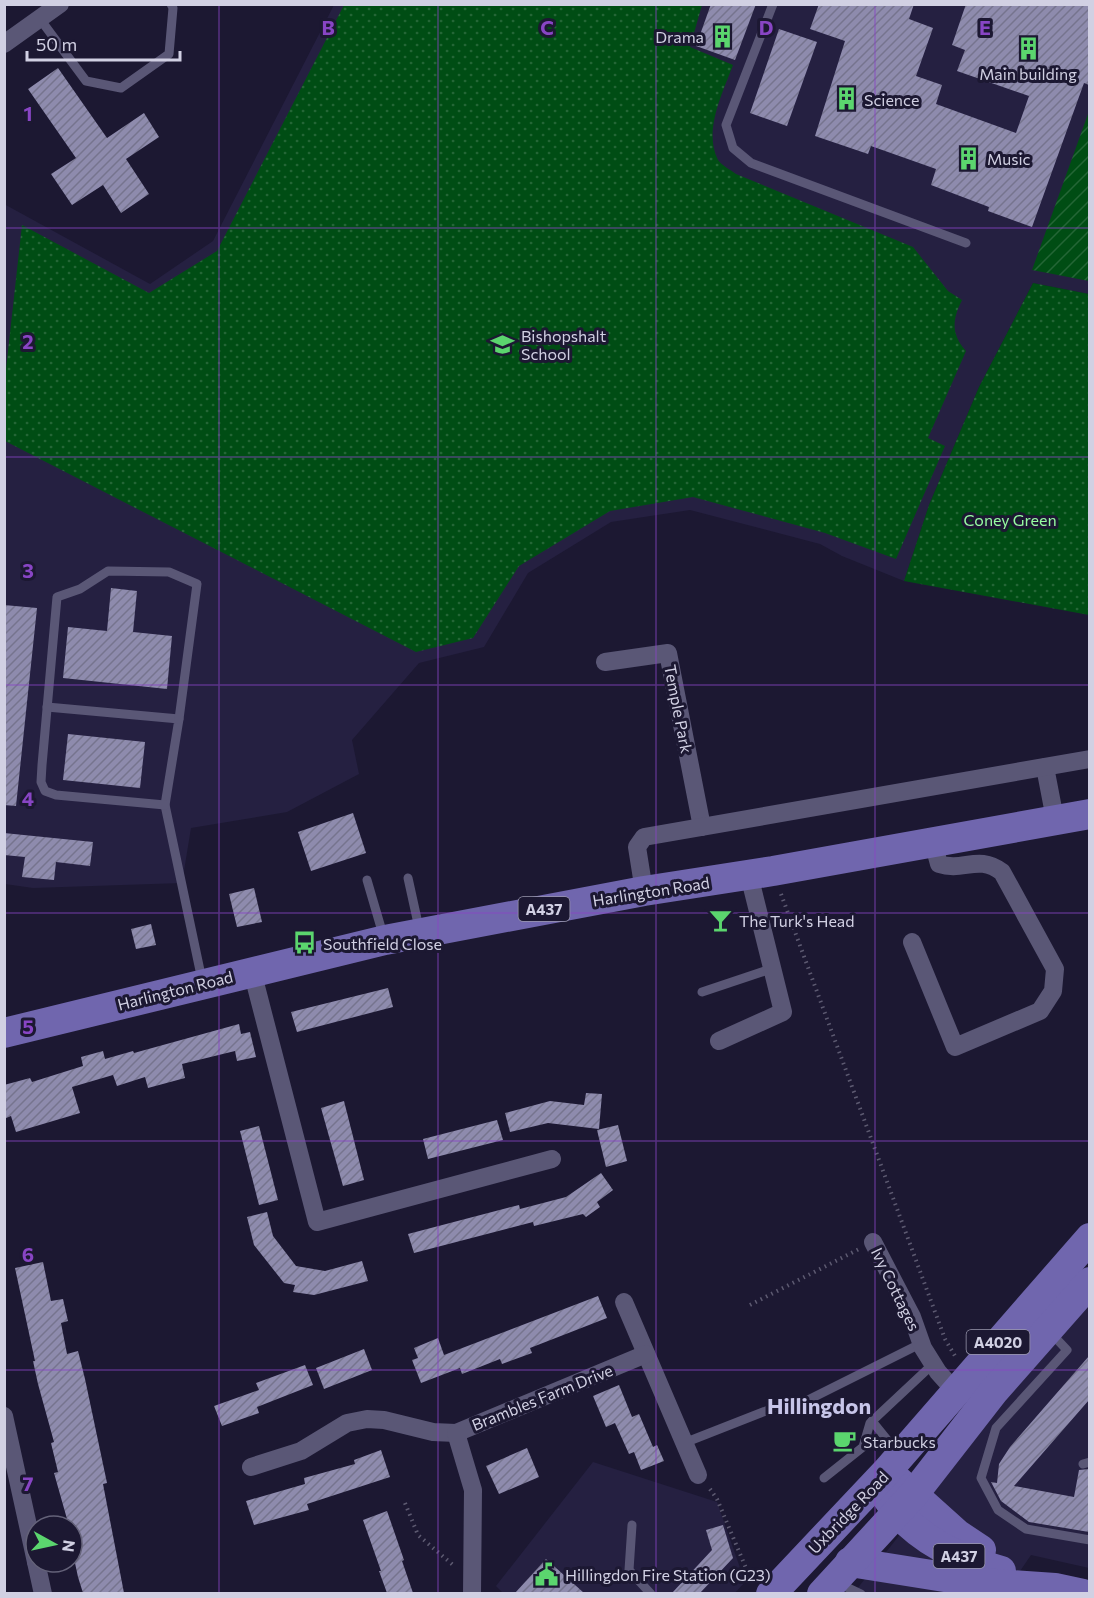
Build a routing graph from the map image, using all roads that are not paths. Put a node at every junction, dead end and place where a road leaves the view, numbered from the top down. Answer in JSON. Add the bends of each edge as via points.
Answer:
{"nodes":[{"id":1,"x":60,"y":4,"type":"edge"},
{"id":2,"x":171,"y":4,"type":"edge"},
{"id":3,"x":773,"y":4,"type":"edge"},
{"id":4,"x":40,"y":19,"type":"junction"},
{"id":5,"x":4,"y":44,"type":"edge"},
{"id":6,"x":966,"y":243,"type":"dead end"},
{"id":7,"x":605,"y":662,"type":"dead end"},
{"id":8,"x":47,"y":707,"type":"junction"},
{"id":9,"x":179,"y":719,"type":"junction"},
{"id":10,"x":1089,"y":759,"type":"edge"},
{"id":11,"x":1045,"y":767,"type":"junction"},
{"id":12,"x":165,"y":805,"type":"junction"},
{"id":13,"x":1089,"y":813,"type":"edge"},
{"id":14,"x":1055,"y":819,"type":"junction"},
{"id":15,"x":702,"y":827,"type":"junction"},
{"id":16,"x":933,"y":842,"type":"junction"},
{"id":17,"x":761,"y":873,"type":"junction"},
{"id":18,"x":408,"y":878,"type":"dead end"},
{"id":19,"x":367,"y":880,"type":"dead end"},
{"id":20,"x":644,"y":891,"type":"junction"},
{"id":21,"x":421,"y":933,"type":"junction"},
{"id":22,"x":385,"y":940,"type":"junction"},
{"id":23,"x":912,"y":942,"type":"dead end"},
{"id":24,"x":771,"y":969,"type":"junction"},
{"id":25,"x":252,"y":971,"type":"junction"},
{"id":26,"x":202,"y":982,"type":"junction"},
{"id":27,"x":702,"y":992,"type":"dead end"},
{"id":28,"x":4,"y":1033,"type":"edge"},
{"id":29,"x":718,"y":1041,"type":"dead end"},
{"id":30,"x":552,"y":1159,"type":"dead end"},
{"id":31,"x":1089,"y":1238,"type":"edge"},
{"id":32,"x":873,"y":1242,"type":"road end"},
{"id":33,"x":1089,"y":1282,"type":"edge"},
{"id":34,"x":624,"y":1302,"type":"dead end"},
{"id":35,"x":1047,"y":1330,"type":"junction"},
{"id":36,"x":922,"y":1343,"type":"junction"},
{"id":37,"x":646,"y":1354,"type":"junction"},
{"id":38,"x":933,"y":1364,"type":"junction"},
{"id":39,"x":961,"y":1384,"type":"junction"},
{"id":40,"x":776,"y":1407,"type":"dead end"},
{"id":41,"x":794,"y":1407,"type":"dead end"},
{"id":42,"x":4,"y":1416,"type":"edge"},
{"id":43,"x":872,"y":1421,"type":"junction"},
{"id":44,"x":456,"y":1433,"type":"junction"},
{"id":45,"x":684,"y":1443,"type":"junction"},
{"id":46,"x":251,"y":1467,"type":"dead end"},
{"id":47,"x":888,"y":1469,"type":"junction"},
{"id":48,"x":698,"y":1475,"type":"road end"},
{"id":49,"x":824,"y":1478,"type":"dead end"},
{"id":50,"x":904,"y":1504,"type":"junction"},
{"id":51,"x":25,"y":1514,"type":"edge"},
{"id":52,"x":632,"y":1525,"type":"dead end"},
{"id":53,"x":1089,"y":1540,"type":"edge"},
{"id":54,"x":39,"y":1574,"type":"edge"},
{"id":55,"x":835,"y":1579,"type":"edge"},
{"id":56,"x":472,"y":1587,"type":"edge"},
{"id":57,"x":1057,"y":1587,"type":"edge"},
{"id":58,"x":989,"y":1588,"type":"edge"},
{"id":59,"x":762,"y":1589,"type":"edge"},
{"id":60,"x":43,"y":1593,"type":"edge"},
{"id":61,"x":651,"y":1593,"type":"edge"},
{"id":62,"x":861,"y":1593,"type":"edge"}],
"edges":[{"from":1,"to":4,"type":"street"},
{"from":2,"to":4,"type":"lane","via":[[169,54],[121,88],[86,81]]},
{"from":3,"to":6,"type":"lane","via":[[726,125],[734,148],[751,163]]},
{"from":4,"to":5,"type":"street"},
{"from":7,"to":15,"type":"street","name":"Temple Park","via":[[668,653]]},
{"from":8,"to":9,"type":"lane"},
{"from":8,"to":9,"type":"lane","via":[[57,597],[80,589],[108,571],[169,572],[197,584]]},
{"from":8,"to":12,"type":"lane","via":[[41,782],[45,791]]},
{"from":9,"to":12,"type":"lane"},
{"from":10,"to":11,"type":"street"},
{"from":11,"to":14,"type":"street"},
{"from":11,"to":15,"type":"street"},
{"from":12,"to":26,"type":"lane"},
{"from":13,"to":14,"type":"main road","name":"Harlington Road","number":"A437"},
{"from":14,"to":16,"type":"main road","name":"Harlington Road","number":"A437"},
{"from":15,"to":20,"type":"street","via":[[639,841]]},
{"from":16,"to":17,"type":"main road","name":"Harlington Road","number":"A437"},
{"from":16,"to":23,"type":"street","via":[[939,864],[956,867],[986,863],[1002,872],[1055,969],[1053,991],[1040,1011],[955,1047]]},
{"from":17,"to":20,"type":"main road","name":"Harlington Road","number":"A437"},
{"from":17,"to":24,"type":"street"},
{"from":18,"to":21,"type":"lane"},
{"from":19,"to":22,"type":"lane"},
{"from":20,"to":21,"type":"main road","name":"Harlington Road","number":"A437"},
{"from":21,"to":22,"type":"main road","name":"Harlington Road","number":"A437"},
{"from":22,"to":25,"type":"main road","name":"Harlington Road","number":"A437"},
{"from":24,"to":27,"type":"lane"},
{"from":24,"to":29,"type":"street","via":[[783,1012]]},
{"from":25,"to":26,"type":"main road","name":"Harlington Road","number":"A437"},
{"from":25,"to":30,"type":"street","via":[[317,1222]]},
{"from":26,"to":28,"type":"main road","name":"Harlington Road","number":"A437"},
{"from":31,"to":39,"type":"main road","name":"Uxbridge Road","number":"A4020"},
{"from":32,"to":36,"type":"street","name":"Ivy Cottages"},
{"from":33,"to":35,"type":"main road","number":"A4020"},
{"from":34,"to":37,"type":"street"},
{"from":35,"to":50,"type":"main road","number":"A4020"},
{"from":35,"to":53,"type":"lane","via":[[1067,1350],[996,1428],[981,1478],[998,1510],[1026,1529]]},
{"from":36,"to":38,"type":"street","name":"Ivy Cottages"},
{"from":36,"to":41,"type":"lane"},
{"from":37,"to":44,"type":"street","name":"Brambles Farm Drive"},
{"from":37,"to":45,"type":"street"},
{"from":38,"to":39,"type":"street","name":"Ivy Cottages"},
{"from":38,"to":43,"type":"lane"},
{"from":39,"to":47,"type":"main road","name":"Uxbridge Road","number":"A4020"},
{"from":40,"to":45,"type":"lane"},
{"from":42,"to":51,"type":"street"},
{"from":43,"to":47,"type":"lane"},
{"from":43,"to":49,"type":"lane","via":[[863,1447]]},
{"from":44,"to":46,"type":"street","via":[[367,1419],[347,1423],[301,1451]]},
{"from":44,"to":56,"type":"street","name":"Brambles Farm Drive","via":[[473,1490]]},
{"from":45,"to":48,"type":"street"},
{"from":47,"to":50,"type":"main road","number":"A437"},
{"from":47,"to":59,"type":"main road","name":"Uxbridge Road","number":"A4020"},
{"from":50,"to":55,"type":"main road","number":"A4020"},
{"from":50,"to":57,"type":"main road","number":"A437"},
{"from":52,"to":61,"type":"lane","via":[[629,1570]]},
{"from":54,"to":60,"type":"street"},
{"from":55,"to":58,"type":"main road","number":"A437"},
{"from":55,"to":62,"type":"lane"},
{"from":57,"to":58,"type":"main road","number":"A437"}]}
